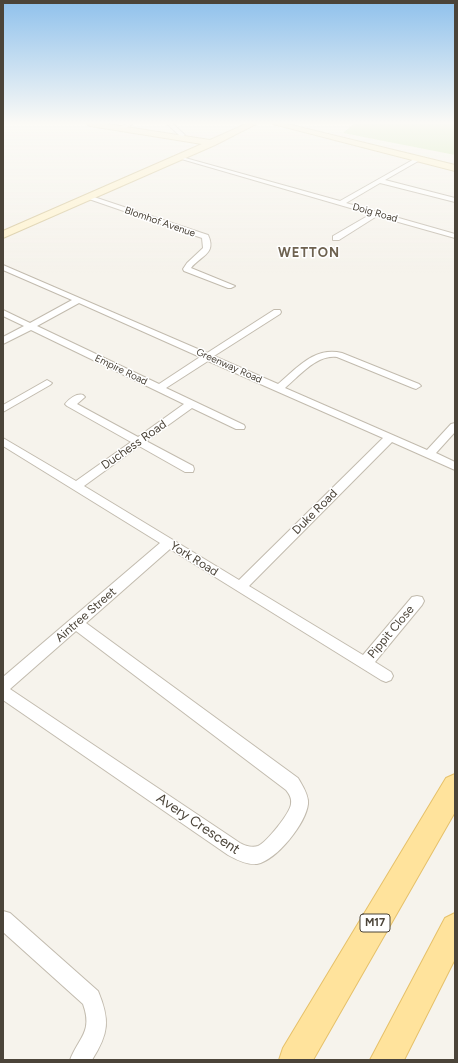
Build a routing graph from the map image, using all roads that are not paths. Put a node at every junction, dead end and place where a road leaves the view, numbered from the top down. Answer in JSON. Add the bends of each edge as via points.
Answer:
{"nodes":[{"id":1,"x":142,"y":174,"type":"edge"},
{"id":2,"x":238,"y":174,"type":"edge"},
{"id":3,"x":393,"y":174,"type":"edge"},
{"id":4,"x":380,"y":181,"type":"junction"},
{"id":5,"x":88,"y":197,"type":"junction"},
{"id":6,"x":455,"y":200,"type":"edge"},
{"id":7,"x":341,"y":203,"type":"junction"},
{"id":8,"x":375,"y":214,"type":"junction"},
{"id":9,"x":3,"y":235,"type":"edge"},
{"id":10,"x":455,"y":236,"type":"edge"},
{"id":11,"x":336,"y":238,"type":"dead end"},
{"id":12,"x":3,"y":267,"type":"edge"},
{"id":13,"x":231,"y":286,"type":"dead end"},
{"id":14,"x":79,"y":300,"type":"junction"},
{"id":15,"x":277,"y":312,"type":"dead end"},
{"id":16,"x":3,"y":313,"type":"edge"},
{"id":17,"x":30,"y":326,"type":"junction"},
{"id":18,"x":3,"y":341,"type":"edge"},
{"id":19,"x":207,"y":357,"type":"junction"},
{"id":20,"x":48,"y":383,"type":"dead end"},
{"id":21,"x":416,"y":386,"type":"dead end"},
{"id":22,"x":159,"y":388,"type":"junction"},
{"id":23,"x":279,"y":388,"type":"junction"},
{"id":24,"x":80,"y":397,"type":"dead end"},
{"id":25,"x":191,"y":404,"type":"junction"},
{"id":26,"x":3,"y":409,"type":"edge"},
{"id":27,"x":455,"y":426,"type":"edge"},
{"id":28,"x":240,"y":427,"type":"dead end"},
{"id":29,"x":391,"y":437,"type":"junction"},
{"id":30,"x":3,"y":441,"type":"edge"},
{"id":31,"x":139,"y":442,"type":"junction"},
{"id":32,"x":429,"y":454,"type":"junction"},
{"id":33,"x":455,"y":466,"type":"edge"},
{"id":34,"x":189,"y":469,"type":"dead end"},
{"id":35,"x":76,"y":486,"type":"junction"},
{"id":36,"x":169,"y":543,"type":"junction"},
{"id":37,"x":240,"y":587,"type":"junction"},
{"id":38,"x":417,"y":601,"type":"dead end"},
{"id":39,"x":76,"y":624,"type":"junction"},
{"id":40,"x":365,"y":663,"type":"junction"},
{"id":41,"x":386,"y":676,"type":"dead end"},
{"id":42,"x":3,"y":686,"type":"edge"},
{"id":43,"x":3,"y":692,"type":"edge"},
{"id":44,"x":455,"y":787,"type":"edge"},
{"id":45,"x":3,"y":920,"type":"edge"},
{"id":46,"x":455,"y":928,"type":"edge"},
{"id":47,"x":80,"y":1060,"type":"edge"},
{"id":48,"x":296,"y":1060,"type":"edge"},
{"id":49,"x":386,"y":1060,"type":"edge"}],
"edges":[{"from":1,"to":5,"type":"street"},
{"from":2,"to":7,"type":"street","name":"Doig Road"},
{"from":3,"to":4,"type":"street"},
{"from":4,"to":6,"type":"street"},
{"from":4,"to":7,"type":"street"},
{"from":5,"to":9,"type":"street"},
{"from":5,"to":13,"type":"street","name":"Blomhof Avenue","via":[[203,236],[206,250],[189,264],[187,270]]},
{"from":7,"to":8,"type":"street","name":"Doig Road"},
{"from":8,"to":10,"type":"street","name":"Doig Road"},
{"from":8,"to":11,"type":"street"},
{"from":12,"to":14,"type":"street","name":"Greenway Road"},
{"from":14,"to":17,"type":"street"},
{"from":14,"to":19,"type":"street","name":"Greenway Road"},
{"from":15,"to":19,"type":"street"},
{"from":16,"to":17,"type":"street","name":"Empire Road"},
{"from":17,"to":18,"type":"street"},
{"from":17,"to":22,"type":"street","name":"Empire Road"},
{"from":19,"to":22,"type":"street"},
{"from":19,"to":23,"type":"street","name":"Greenway Road"},
{"from":20,"to":26,"type":"street"},
{"from":21,"to":23,"type":"street","via":[[338,355],[326,354],[316,358]]},
{"from":22,"to":25,"type":"street","name":"Empire Road"},
{"from":23,"to":29,"type":"street","name":"Greenway Road"},
{"from":24,"to":31,"type":"street","via":[[70,404]]},
{"from":25,"to":28,"type":"street","name":"Empire Road"},
{"from":25,"to":31,"type":"street","name":"Duchess Road"},
{"from":27,"to":32,"type":"street"},
{"from":29,"to":32,"type":"street","name":"Greenway Road"},
{"from":29,"to":37,"type":"street","name":"Duke Road"},
{"from":30,"to":35,"type":"street","name":"York Road"},
{"from":31,"to":34,"type":"street"},
{"from":31,"to":35,"type":"street","name":"Duchess Road"},
{"from":32,"to":33,"type":"street","name":"Greenway Road"},
{"from":35,"to":36,"type":"street","name":"York Road"},
{"from":36,"to":37,"type":"street","name":"York Road"},
{"from":36,"to":39,"type":"street","name":"Aintree Street"},
{"from":37,"to":40,"type":"street","name":"York Road"},
{"from":38,"to":40,"type":"street","name":"Pippit Close"},
{"from":39,"to":42,"type":"street","name":"Aintree Street"},
{"from":39,"to":43,"type":"street","name":"Avery Crescent","via":[[292,784],[300,797],[299,810],[268,850],[246,855],[234,849]]},
{"from":40,"to":41,"type":"street","name":"York Road"},
{"from":44,"to":48,"type":"main road","number":"M17"},
{"from":45,"to":47,"type":"street","via":[[91,998],[98,1022],[94,1039]]},
{"from":46,"to":49,"type":"main road"}]}
